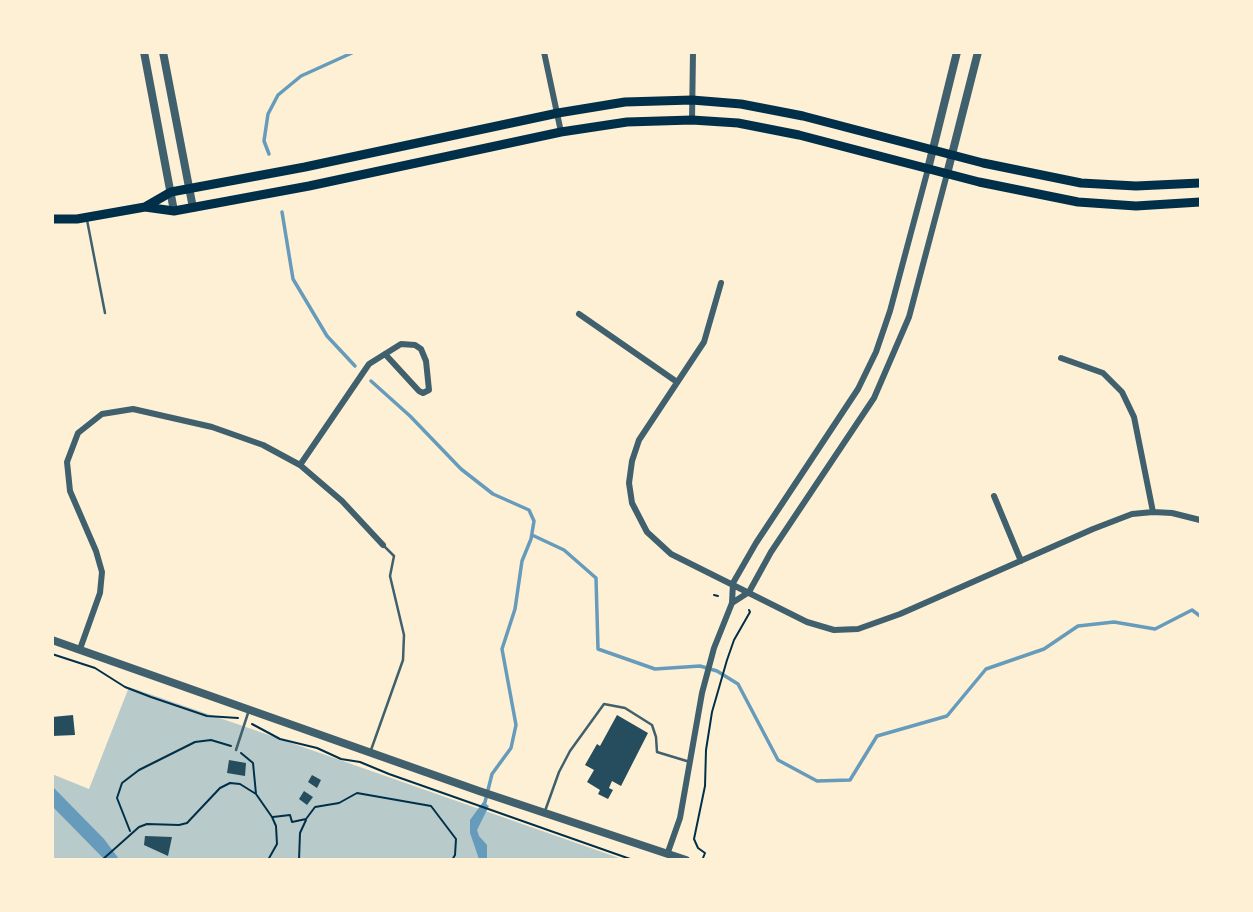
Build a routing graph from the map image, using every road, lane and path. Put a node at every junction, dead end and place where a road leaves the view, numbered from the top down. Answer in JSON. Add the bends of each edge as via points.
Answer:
{"nodes":[{"id":1,"x":144,"y":52,"type":"edge"},
{"id":2,"x":163,"y":52,"type":"edge"},
{"id":3,"x":544,"y":52,"type":"edge"},
{"id":4,"x":693,"y":52,"type":"edge"},
{"id":5,"x":957,"y":52,"type":"edge"},
{"id":6,"x":978,"y":52,"type":"edge"},
{"id":7,"x":692,"y":100,"type":"junction"},
{"id":8,"x":558,"y":113,"type":"junction"},
{"id":9,"x":692,"y":120,"type":"junction"},
{"id":10,"x":561,"y":132,"type":"junction"},
{"id":11,"x":933,"y":150,"type":"junction"},
{"id":12,"x":952,"y":155,"type":"junction"},
{"id":13,"x":928,"y":169,"type":"junction"},
{"id":14,"x":947,"y":174,"type":"junction"},
{"id":15,"x":1200,"y":183,"type":"edge"},
{"id":16,"x":189,"y":188,"type":"junction"},
{"id":17,"x":171,"y":192,"type":"junction"},
{"id":18,"x":1200,"y":202,"type":"edge"},
{"id":19,"x":145,"y":207,"type":"junction"},
{"id":20,"x":193,"y":208,"type":"junction"},
{"id":21,"x":174,"y":211,"type":"junction"},
{"id":22,"x":86,"y":217,"type":"junction"},
{"id":23,"x":52,"y":219,"type":"edge"},
{"id":24,"x":721,"y":283,"type":"dead end"},
{"id":25,"x":105,"y":313,"type":"dead end"},
{"id":26,"x":579,"y":314,"type":"dead end"},
{"id":27,"x":385,"y":354,"type":"junction"},
{"id":28,"x":1061,"y":358,"type":"dead end"},
{"id":29,"x":677,"y":382,"type":"junction"},
{"id":30,"x":300,"y":465,"type":"junction"},
{"id":31,"x":994,"y":496,"type":"dead end"},
{"id":32,"x":1153,"y":512,"type":"junction"},
{"id":33,"x":1200,"y":520,"type":"edge"},
{"id":34,"x":383,"y":545,"type":"joint"},
{"id":35,"x":1021,"y":561,"type":"junction"},
{"id":36,"x":733,"y":583,"type":"junction"},
{"id":37,"x":749,"y":592,"type":"junction"},
{"id":38,"x":732,"y":603,"type":"junction"},
{"id":39,"x":749,"y":611,"type":"dead end"},
{"id":40,"x":52,"y":640,"type":"edge"},
{"id":41,"x":80,"y":649,"type":"junction"},
{"id":42,"x":52,"y":653,"type":"edge"},
{"id":43,"x":248,"y":710,"type":"junction"},
{"id":44,"x":245,"y":719,"type":"junction"},
{"id":45,"x":236,"y":750,"type":"junction"},
{"id":46,"x":370,"y":753,"type":"junction"},
{"id":47,"x":690,"y":762,"type":"junction"},
{"id":48,"x":256,"y":794,"type":"junction"},
{"id":49,"x":544,"y":813,"type":"junction"},
{"id":50,"x":272,"y":817,"type":"junction"},
{"id":51,"x":306,"y":819,"type":"junction"},
{"id":52,"x":130,"y":832,"type":"junction"},
{"id":53,"x":689,"y":839,"type":"dead end"},
{"id":54,"x":694,"y":839,"type":"junction"},
{"id":55,"x":668,"y":852,"type":"junction"},
{"id":56,"x":103,"y":858,"type":"edge"},
{"id":57,"x":703,"y":858,"type":"dead end"},
{"id":58,"x":268,"y":859,"type":"edge"},
{"id":59,"x":299,"y":859,"type":"edge"},
{"id":60,"x":452,"y":859,"type":"edge"},
{"id":61,"x":633,"y":859,"type":"edge"},
{"id":62,"x":686,"y":859,"type":"edge"}],
"edges":[{"from":1,"to":17,"type":"street"},
{"from":2,"to":16,"type":"street"},
{"from":3,"to":8,"type":"street"},
{"from":4,"to":7,"type":"street"},
{"from":5,"to":11,"type":"street"},
{"from":6,"to":12,"type":"street"},
{"from":7,"to":8,"type":"main road","via":[[625,102]]},
{"from":7,"to":9,"type":"street"},
{"from":7,"to":11,"type":"main road","via":[[803,116]]},
{"from":8,"to":10,"type":"street"},
{"from":8,"to":16,"type":"main road"},
{"from":9,"to":10,"type":"main road","via":[[627,122]]},
{"from":9,"to":13,"type":"main road","via":[[799,135]]},
{"from":10,"to":20,"type":"main road"},
{"from":11,"to":12,"type":"main road"},
{"from":11,"to":13,"type":"street"},
{"from":12,"to":14,"type":"street"},
{"from":12,"to":15,"type":"main road","via":[[1081,183]]},
{"from":13,"to":14,"type":"main road"},
{"from":13,"to":36,"type":"street","via":[[876,352],[852,398]]},
{"from":14,"to":18,"type":"main road","via":[[1078,202],[1136,206]]},
{"from":14,"to":37,"type":"street","via":[[909,317],[874,398]]},
{"from":16,"to":17,"type":"main road"},
{"from":16,"to":20,"type":"street"},
{"from":17,"to":19,"type":"main road"},
{"from":17,"to":21,"type":"street"},
{"from":19,"to":21,"type":"main road"},
{"from":19,"to":22,"type":"main road"},
{"from":20,"to":21,"type":"main road"},
{"from":22,"to":23,"type":"main road"},
{"from":22,"to":25,"type":"lane"},
{"from":24,"to":29,"type":"street","via":[[704,342]]},
{"from":26,"to":29,"type":"street"},
{"from":27,"to":27,"type":"street","via":[[408,343],[421,349],[429,390],[419,391]]},
{"from":27,"to":30,"type":"street","via":[[369,364]]},
{"from":28,"to":32,"type":"street","via":[[1102,373],[1122,392],[1134,417]]},
{"from":29,"to":36,"type":"street","via":[[639,440],[629,483],[632,503],[658,545]]},
{"from":30,"to":34,"type":"street","via":[[342,500]]},
{"from":30,"to":41,"type":"street","via":[[263,445],[212,427],[133,409],[102,414],[78,433],[67,461],[70,492],[102,572],[100,593]]},
{"from":31,"to":35,"type":"street"},
{"from":32,"to":33,"type":"street"},
{"from":32,"to":35,"type":"street","via":[[1093,528]]},
{"from":34,"to":46,"type":"lane","via":[[394,556],[390,576],[404,635],[403,660]]},
{"from":35,"to":37,"type":"street","via":[[858,629],[834,630],[807,622]]},
{"from":36,"to":37,"type":"street"},
{"from":36,"to":38,"type":"street"},
{"from":37,"to":38,"type":"street"},
{"from":38,"to":47,"type":"street","via":[[702,693]]},
{"from":39,"to":54,"type":"path","via":[[734,640],[715,701]]},
{"from":40,"to":41,"type":"street"},
{"from":41,"to":43,"type":"street"},
{"from":42,"to":44,"type":"path","via":[[95,668],[151,697],[207,716]]},
{"from":43,"to":44,"type":"lane"},
{"from":43,"to":46,"type":"street"},
{"from":44,"to":45,"type":"lane"},
{"from":44,"to":61,"type":"path","via":[[280,739],[360,762]]},
{"from":45,"to":48,"type":"path","via":[[253,763]]},
{"from":45,"to":52,"type":"path","via":[[227,743],[204,740],[138,770],[122,783],[117,797]]},
{"from":46,"to":49,"type":"street"},
{"from":47,"to":49,"type":"lane","via":[[657,752],[652,724],[625,708],[604,704],[570,751]]},
{"from":47,"to":55,"type":"street","via":[[680,818]]},
{"from":48,"to":50,"type":"path"},
{"from":48,"to":52,"type":"path","via":[[230,783],[187,823],[147,824]]},
{"from":49,"to":55,"type":"street"},
{"from":50,"to":51,"type":"path","via":[[290,815],[292,822]]},
{"from":50,"to":58,"type":"path","via":[[277,844]]},
{"from":51,"to":59,"type":"path"},
{"from":51,"to":60,"type":"path","via":[[315,807],[340,803],[357,793],[431,806],[456,839]]},
{"from":52,"to":56,"type":"path"},
{"from":53,"to":54,"type":"path"},
{"from":54,"to":57,"type":"path","via":[[705,853]]},
{"from":55,"to":62,"type":"street"}]}
